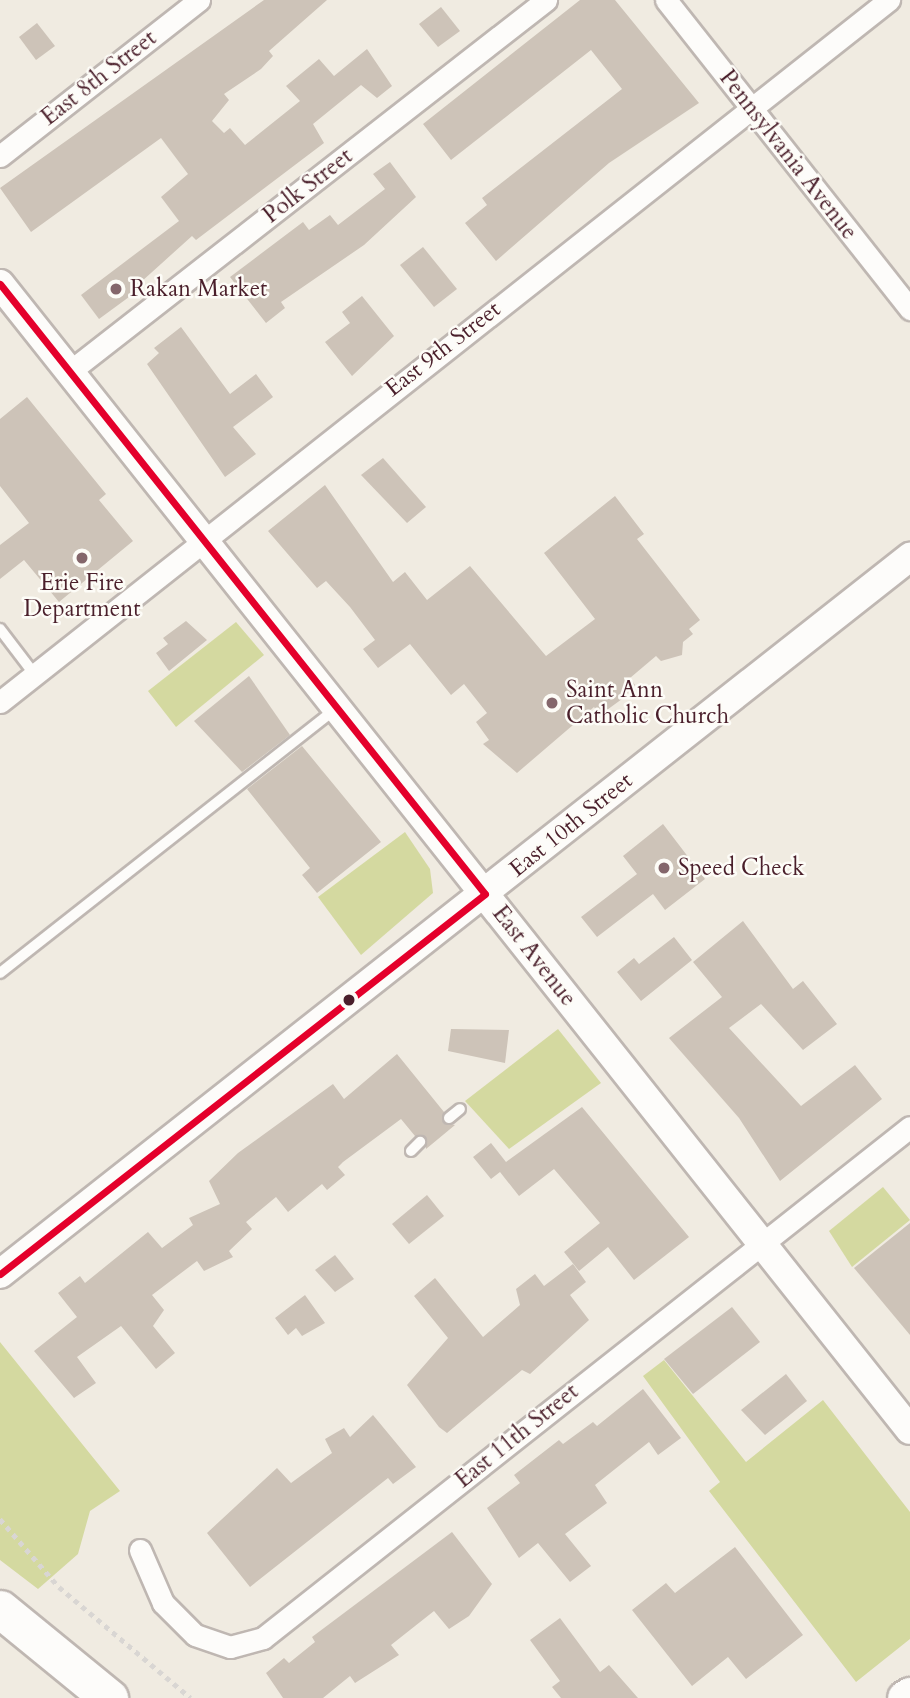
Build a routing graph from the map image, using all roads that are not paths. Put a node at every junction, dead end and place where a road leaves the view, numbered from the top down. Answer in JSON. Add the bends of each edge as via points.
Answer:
{"nodes":[{"id":1,"x":199,"y":0,"type":"edge"},
{"id":2,"x":546,"y":0,"type":"edge"},
{"id":3,"x":666,"y":0,"type":"edge"},
{"id":4,"x":889,"y":0,"type":"edge"},
{"id":5,"x":751,"y":108,"type":"junction"},
{"id":6,"x":0,"y":156,"type":"edge"},
{"id":7,"x":0,"y":284,"type":"edge"},
{"id":8,"x":910,"y":309,"type":"edge"},
{"id":9,"x":69,"y":372,"type":"junction"},
{"id":10,"x":205,"y":541,"type":"junction"},
{"id":11,"x":910,"y":556,"type":"edge"},
{"id":12,"x":0,"y":629,"type":"edge"},
{"id":13,"x":35,"y":675,"type":"junction"},
{"id":14,"x":0,"y":702,"type":"edge"},
{"id":15,"x":338,"y":707,"type":"junction"},
{"id":16,"x":485,"y":894,"type":"junction"},
{"id":17,"x":0,"y":973,"type":"edge"},
{"id":18,"x":460,"y":1109,"type":"dead end"},
{"id":19,"x":449,"y":1118,"type":"dead end"},
{"id":20,"x":910,"y":1127,"type":"edge"},
{"id":21,"x":420,"y":1142,"type":"dead end"},
{"id":22,"x":411,"y":1151,"type":"dead end"},
{"id":23,"x":760,"y":1242,"type":"junction"},
{"id":24,"x":0,"y":1274,"type":"edge"},
{"id":25,"x":910,"y":1430,"type":"edge"},
{"id":26,"x":140,"y":1550,"type":"dead end"},
{"id":27,"x":0,"y":1609,"type":"edge"},
{"id":28,"x":910,"y":1695,"type":"edge"},
{"id":29,"x":109,"y":1698,"type":"edge"},
{"id":30,"x":905,"y":1698,"type":"edge"}],
"edges":[{"from":1,"to":6,"type":"street","name":"East 8th Street"},
{"from":2,"to":9,"type":"street","name":"Polk Street"},
{"from":3,"to":5,"type":"street","name":"Pennsylvania Avenue"},
{"from":4,"to":5,"type":"street","name":"East 9th Street"},
{"from":5,"to":8,"type":"street","name":"Pennsylvania Avenue"},
{"from":5,"to":10,"type":"street","name":"East 9th Street"},
{"from":7,"to":9,"type":"street","name":"East Avenue"},
{"from":9,"to":10,"type":"street","name":"East Avenue"},
{"from":10,"to":13,"type":"street","name":"East 9th Street"},
{"from":10,"to":15,"type":"street","name":"East Avenue"},
{"from":11,"to":16,"type":"street","name":"East 10th Street"},
{"from":12,"to":13,"type":"lane"},
{"from":13,"to":14,"type":"street","name":"East 9th Street"},
{"from":15,"to":16,"type":"street","name":"East Avenue"},
{"from":15,"to":17,"type":"lane"},
{"from":16,"to":23,"type":"street","name":"East Avenue"},
{"from":16,"to":24,"type":"street","name":"East 10th Street"},
{"from":18,"to":19,"type":"lane"},
{"from":20,"to":23,"type":"street","name":"East 11th Street"},
{"from":21,"to":22,"type":"lane"},
{"from":23,"to":25,"type":"street","name":"East Avenue"},
{"from":23,"to":26,"type":"street","name":"East 11th Street","via":[[263,1637],[230,1647],[195,1636],[163,1602]]},
{"from":27,"to":29,"type":"highway"},
{"from":28,"to":30,"type":"main road"}]}
